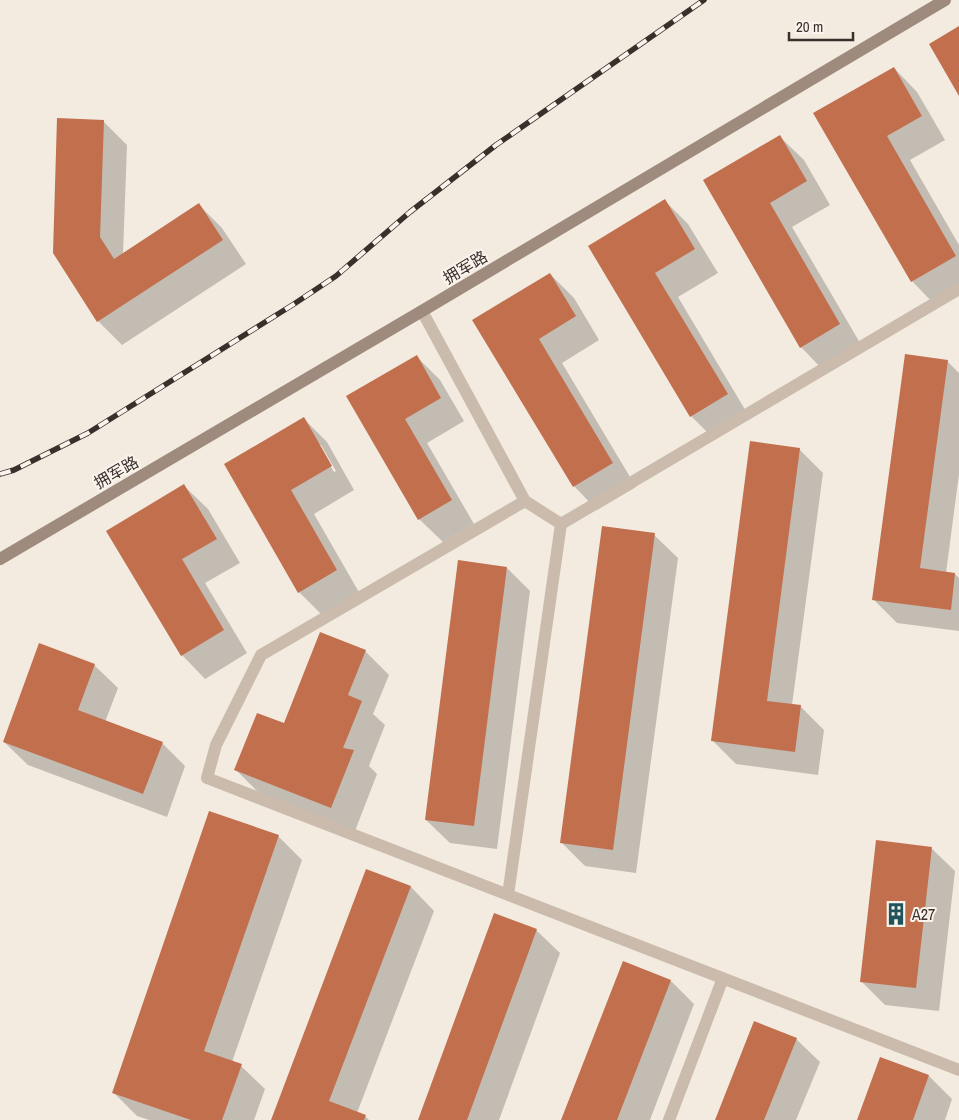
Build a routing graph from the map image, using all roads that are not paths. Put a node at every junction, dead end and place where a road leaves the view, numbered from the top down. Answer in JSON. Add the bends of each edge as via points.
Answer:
{"nodes":[{"id":1,"x":945,"y":0,"type":"edge"},
{"id":2,"x":959,"y":289,"type":"edge"},
{"id":3,"x":422,"y":311,"type":"junction"},
{"id":4,"x":525,"y":501,"type":"junction"},
{"id":5,"x":561,"y":524,"type":"junction"},
{"id":6,"x":0,"y":559,"type":"edge"},
{"id":7,"x":508,"y":895,"type":"junction"},
{"id":8,"x":723,"y":978,"type":"junction"},
{"id":9,"x":959,"y":1070,"type":"edge"},
{"id":10,"x":668,"y":1120,"type":"edge"}],
"edges":[{"from":1,"to":3,"type":"main road","name":"拥军路"},
{"from":2,"to":5,"type":"street"},
{"from":3,"to":4,"type":"street"},
{"from":3,"to":6,"type":"main road","name":"拥军路"},
{"from":4,"to":5,"type":"street"},
{"from":4,"to":7,"type":"street","via":[[261,655],[216,745],[207,778]]},
{"from":5,"to":7,"type":"street"},
{"from":7,"to":8,"type":"street"},
{"from":8,"to":9,"type":"street"},
{"from":8,"to":10,"type":"street"}]}
